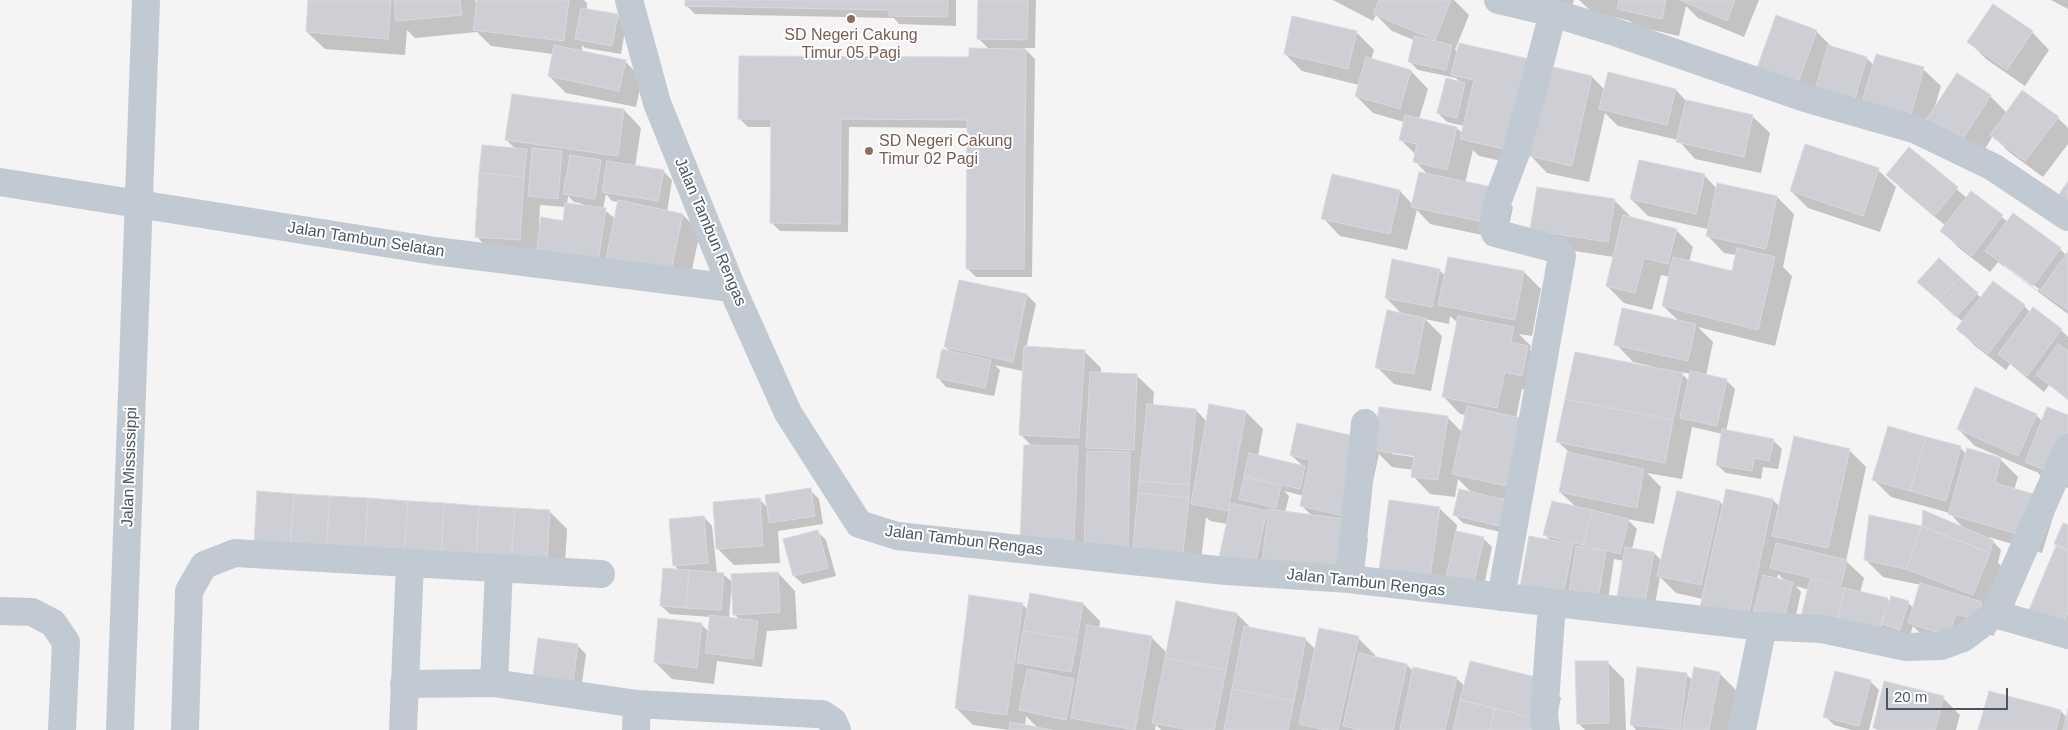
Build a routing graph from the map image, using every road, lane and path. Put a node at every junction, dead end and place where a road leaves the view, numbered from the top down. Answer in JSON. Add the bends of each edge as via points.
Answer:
{"nodes":[{"id":1,"x":146,"y":0,"type":"edge"},
{"id":2,"x":629,"y":0,"type":"edge"},
{"id":3,"x":1498,"y":0,"type":"edge"},
{"id":4,"x":1553,"y":13,"type":"junction"},
{"id":5,"x":0,"y":182,"type":"edge"},
{"id":6,"x":140,"y":203,"type":"junction"},
{"id":7,"x":2068,"y":217,"type":"edge"},
{"id":8,"x":732,"y":288,"type":"junction"},
{"id":9,"x":1365,"y":423,"type":"dead end"},
{"id":10,"x":2068,"y":448,"type":"edge"},
{"id":11,"x":410,"y":563,"type":"junction"},
{"id":12,"x":499,"y":568,"type":"junction"},
{"id":13,"x":601,"y":574,"type":"dead end"},
{"id":14,"x":1350,"y":579,"type":"junction"},
{"id":15,"x":1500,"y":597,"type":"junction"},
{"id":16,"x":1552,"y":604,"type":"junction"},
{"id":17,"x":0,"y":611,"type":"edge"},
{"id":18,"x":1995,"y":614,"type":"junction"},
{"id":19,"x":1763,"y":626,"type":"junction"},
{"id":20,"x":2068,"y":635,"type":"edge"},
{"id":21,"x":494,"y":683,"type":"junction"},
{"id":22,"x":404,"y":684,"type":"junction"},
{"id":23,"x":636,"y":717,"type":"edge"},
{"id":24,"x":62,"y":730,"type":"edge"},
{"id":25,"x":120,"y":730,"type":"edge"},
{"id":26,"x":184,"y":730,"type":"edge"},
{"id":27,"x":403,"y":730,"type":"edge"},
{"id":28,"x":837,"y":730,"type":"edge"},
{"id":29,"x":1546,"y":730,"type":"edge"},
{"id":30,"x":1742,"y":730,"type":"edge"}],
"edges":[{"from":1,"to":6,"type":"street","name":"Jalan Mississippi"},
{"from":2,"to":8,"type":"street","name":"Jalan Tambun Rengas","via":[[657,104]]},
{"from":3,"to":4,"type":"street"},
{"from":4,"to":7,"type":"street","via":[[1805,98],[1914,129],[1993,167]]},
{"from":4,"to":15,"type":"street","via":[[1518,150],[1498,200],[1493,228],[1496,233],[1556,249],[1562,256]]},
{"from":5,"to":6,"type":"street","name":"Jalan Tambun Selatan"},
{"from":6,"to":8,"type":"street","name":"Jalan Tambun Selatan","via":[[435,251]]},
{"from":6,"to":25,"type":"street","name":"Jalan Mississippi"},
{"from":8,"to":14,"type":"street","name":"Jalan Tambun Rengas","via":[[788,414],[859,524],[897,536],[1226,571]]},
{"from":9,"to":14,"type":"street"},
{"from":10,"to":18,"type":"street"},
{"from":11,"to":12,"type":"street"},
{"from":11,"to":22,"type":"street"},
{"from":11,"to":26,"type":"street","via":[[235,553],[204,565],[189,591]]},
{"from":12,"to":13,"type":"street"},
{"from":12,"to":21,"type":"street"},
{"from":14,"to":15,"type":"street","name":"Jalan Tambun Rengas"},
{"from":15,"to":16,"type":"street","name":"Jalan Tambun Rengas"},
{"from":16,"to":19,"type":"street","name":"Jalan Tambun Rengas"},
{"from":16,"to":29,"type":"street","via":[[1544,716]]},
{"from":17,"to":24,"type":"street","via":[[32,612],[54,623],[66,642]]},
{"from":18,"to":19,"type":"street","name":"Jalan Tambun Rengas","via":[[1962,638],[1941,646],[1922,648],[1822,629]]},
{"from":18,"to":20,"type":"street"},
{"from":19,"to":30,"type":"street"},
{"from":21,"to":22,"type":"street"},
{"from":21,"to":23,"type":"street"},
{"from":22,"to":27,"type":"street"},
{"from":23,"to":28,"type":"street","via":[[822,714],[834,721]]}]}
